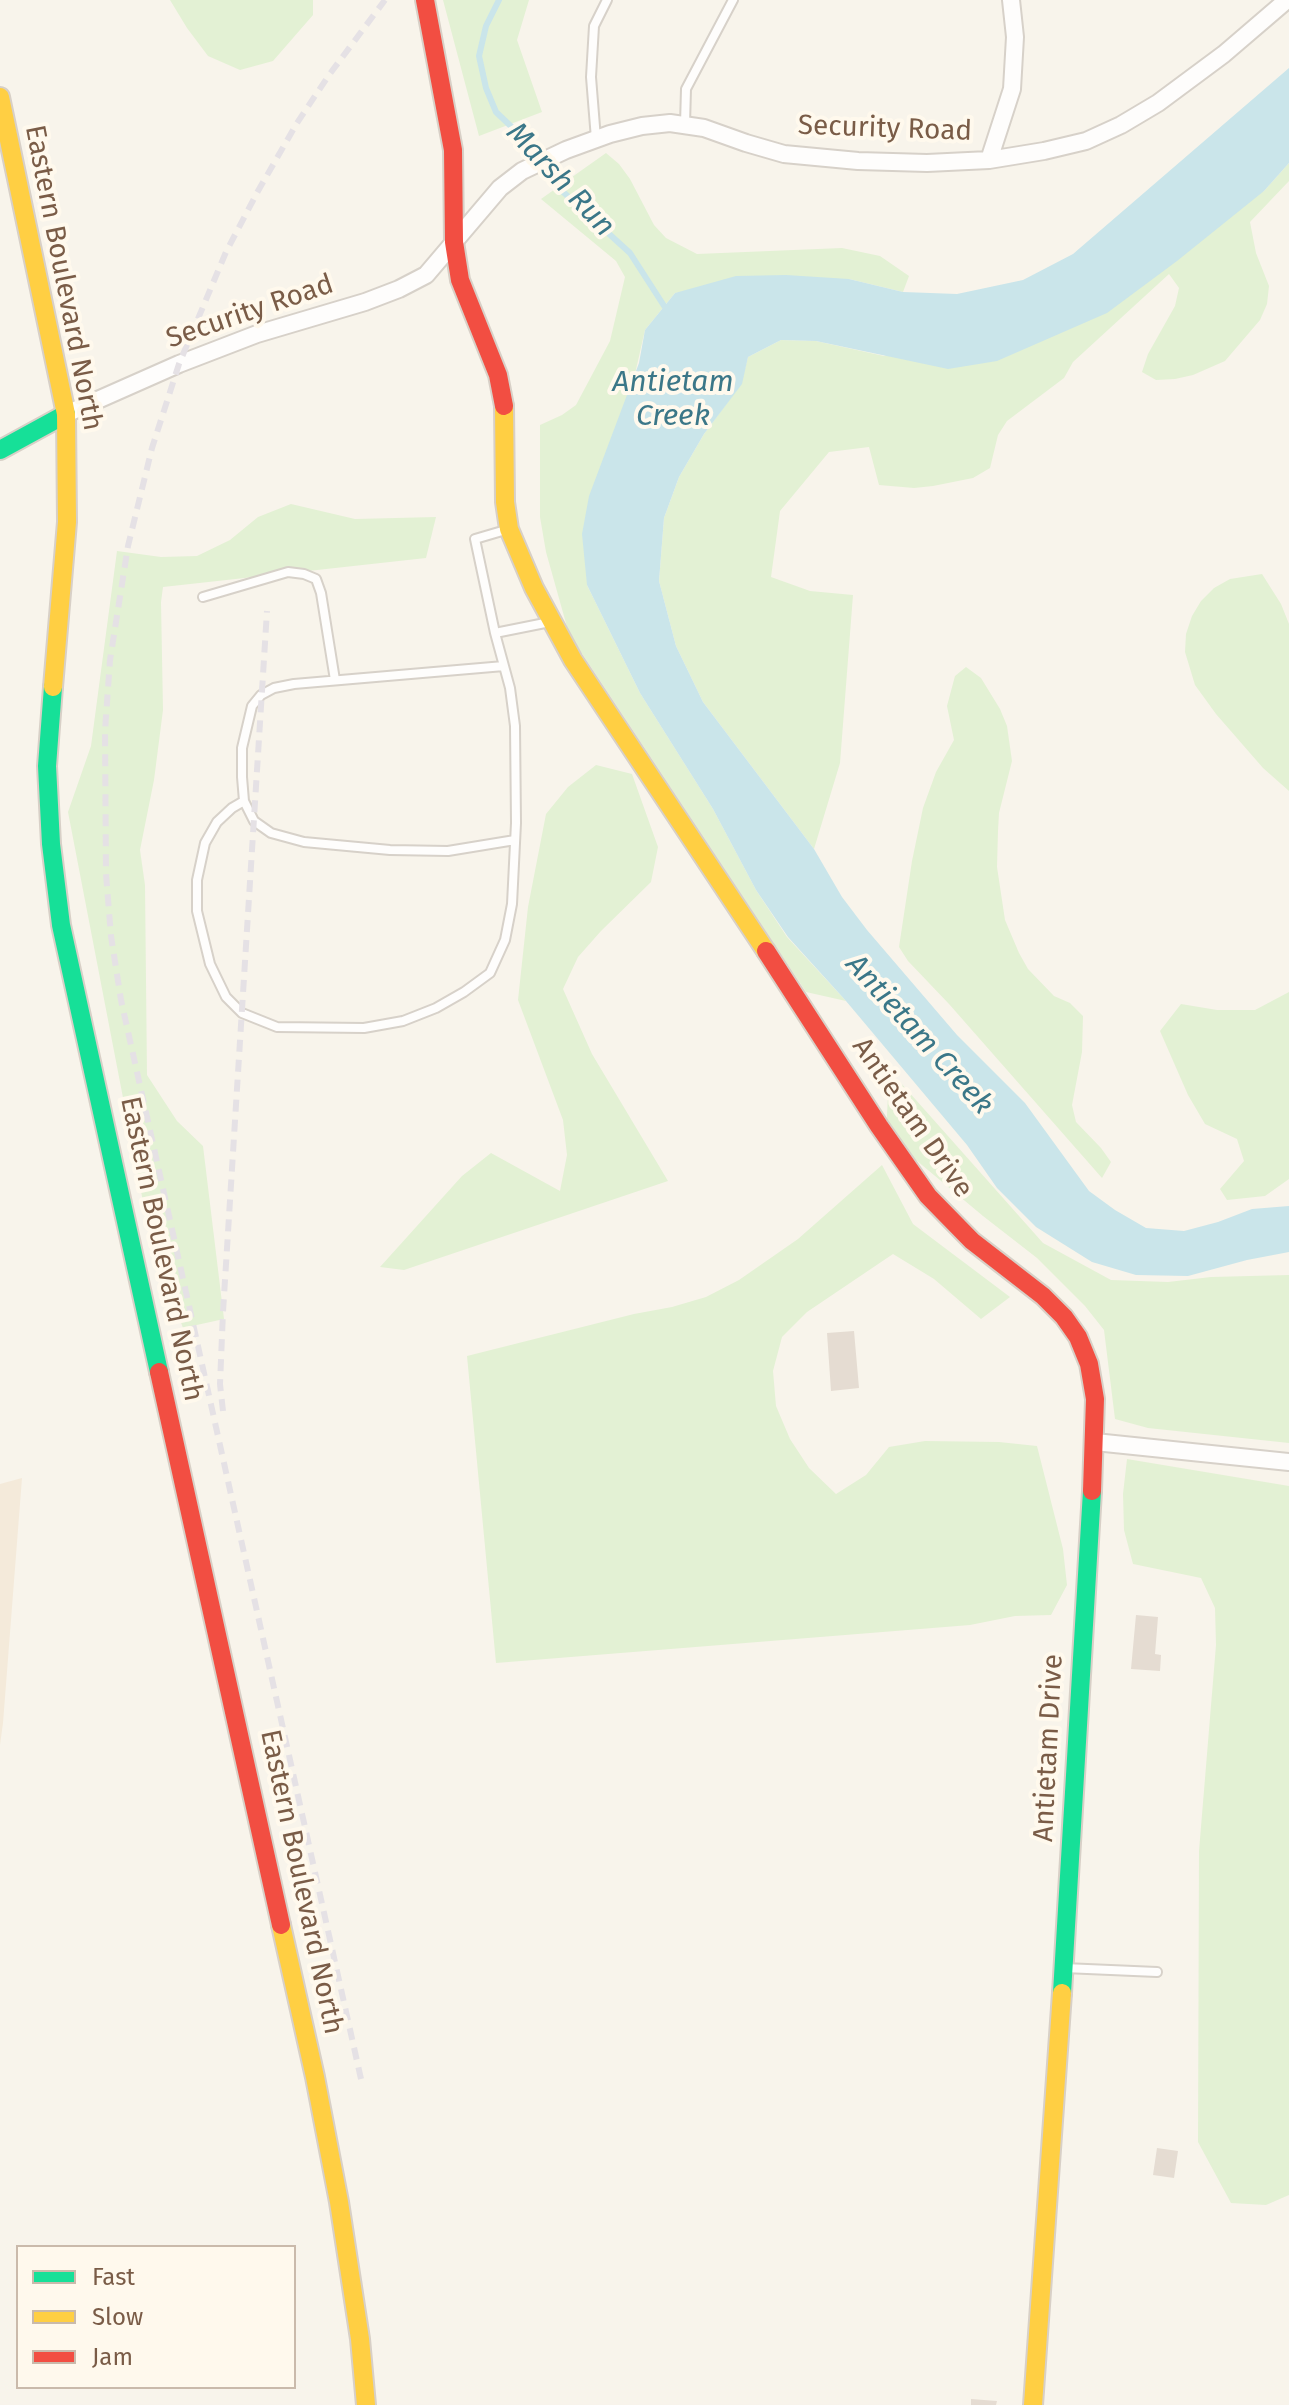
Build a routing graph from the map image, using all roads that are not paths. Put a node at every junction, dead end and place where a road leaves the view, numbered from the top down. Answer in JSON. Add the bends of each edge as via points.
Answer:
{"nodes":[{"id":1,"x":425,"y":0,"type":"edge"},
{"id":2,"x":607,"y":0,"type":"edge"},
{"id":3,"x":733,"y":0,"type":"edge"},
{"id":4,"x":1011,"y":0,"type":"edge"},
{"id":5,"x":1287,"y":0,"type":"edge"},
{"id":6,"x":0,"y":97,"type":"edge"},
{"id":7,"x":685,"y":125,"type":"junction"},
{"id":8,"x":596,"y":139,"type":"junction"},
{"id":9,"x":989,"y":160,"type":"junction"},
{"id":10,"x":454,"y":242,"type":"junction"},
{"id":11,"x":66,"y":414,"type":"junction"},
{"id":12,"x":0,"y":450,"type":"edge"},
{"id":13,"x":509,"y":529,"type":"junction"},
{"id":14,"x":203,"y":597,"type":"dead end"},
{"id":15,"x":551,"y":622,"type":"junction"},
{"id":16,"x":495,"y":633,"type":"junction"},
{"id":17,"x":504,"y":666,"type":"junction"},
{"id":18,"x":335,"y":680,"type":"junction"},
{"id":19,"x":244,"y":801,"type":"junction"},
{"id":20,"x":515,"y":840,"type":"junction"},
{"id":21,"x":1095,"y":1442,"type":"junction"},
{"id":22,"x":1289,"y":1462,"type":"edge"},
{"id":23,"x":1064,"y":1968,"type":"junction"},
{"id":24,"x":1157,"y":1972,"type":"dead end"},
{"id":25,"x":366,"y":2405,"type":"edge"},
{"id":26,"x":1033,"y":2405,"type":"edge"}],
"edges":[{"from":1,"to":10,"type":"street","name":"Antietam Drive","via":[[453,150]]},
{"from":2,"to":8,"type":"lane","via":[[594,26]]},
{"from":3,"to":7,"type":"lane","via":[[686,89]]},
{"from":4,"to":9,"type":"street","via":[[1012,89]]},
{"from":5,"to":9,"type":"street","name":"Security Road","via":[[1224,54],[1121,125],[1086,141]]},
{"from":6,"to":11,"type":"street","name":"Eastern Boulevard North"},
{"from":7,"to":8,"type":"street","name":"Security Road","via":[[642,126]]},
{"from":7,"to":9,"type":"street","name":"Security Road","via":[[818,159]]},
{"from":8,"to":10,"type":"street","name":"Security Road","via":[[522,171],[500,188]]},
{"from":10,"to":11,"type":"street","name":"Security Road","via":[[426,275],[399,289],[257,334]]},
{"from":10,"to":13,"type":"street","name":"Antietam Drive","via":[[460,280],[504,400]]},
{"from":11,"to":12,"type":"street","name":"Security Road"},
{"from":11,"to":25,"type":"street","name":"Eastern Boulevard North","via":[[67,522],[47,766],[61,925],[315,2077],[339,2202]]},
{"from":13,"to":15,"type":"street","name":"Antietam Drive"},
{"from":13,"to":16,"type":"lane","via":[[475,539]]},
{"from":14,"to":18,"type":"lane","via":[[288,572],[316,579]]},
{"from":15,"to":16,"type":"lane"},
{"from":15,"to":21,"type":"street","name":"Antietam Drive","via":[[928,1196],[972,1241],[1043,1296],[1078,1337],[1093,1388]]},
{"from":16,"to":17,"type":"lane"},
{"from":17,"to":18,"type":"lane"},
{"from":17,"to":20,"type":"lane","via":[[515,726]]},
{"from":18,"to":19,"type":"lane","via":[[274,688],[252,706],[242,748]]},
{"from":19,"to":20,"type":"lane","via":[[254,821],[271,833],[304,842],[448,851]]},
{"from":19,"to":20,"type":"lane","via":[[217,822],[205,843],[197,911],[210,964],[226,997],[242,1013],[277,1027],[364,1028],[403,1021],[436,1008],[490,973],[505,940],[512,904]]},
{"from":21,"to":22,"type":"street"},
{"from":21,"to":23,"type":"street","name":"Antietam Drive"},
{"from":23,"to":24,"type":"lane"},
{"from":23,"to":26,"type":"street","name":"Antietam Drive"}]}
